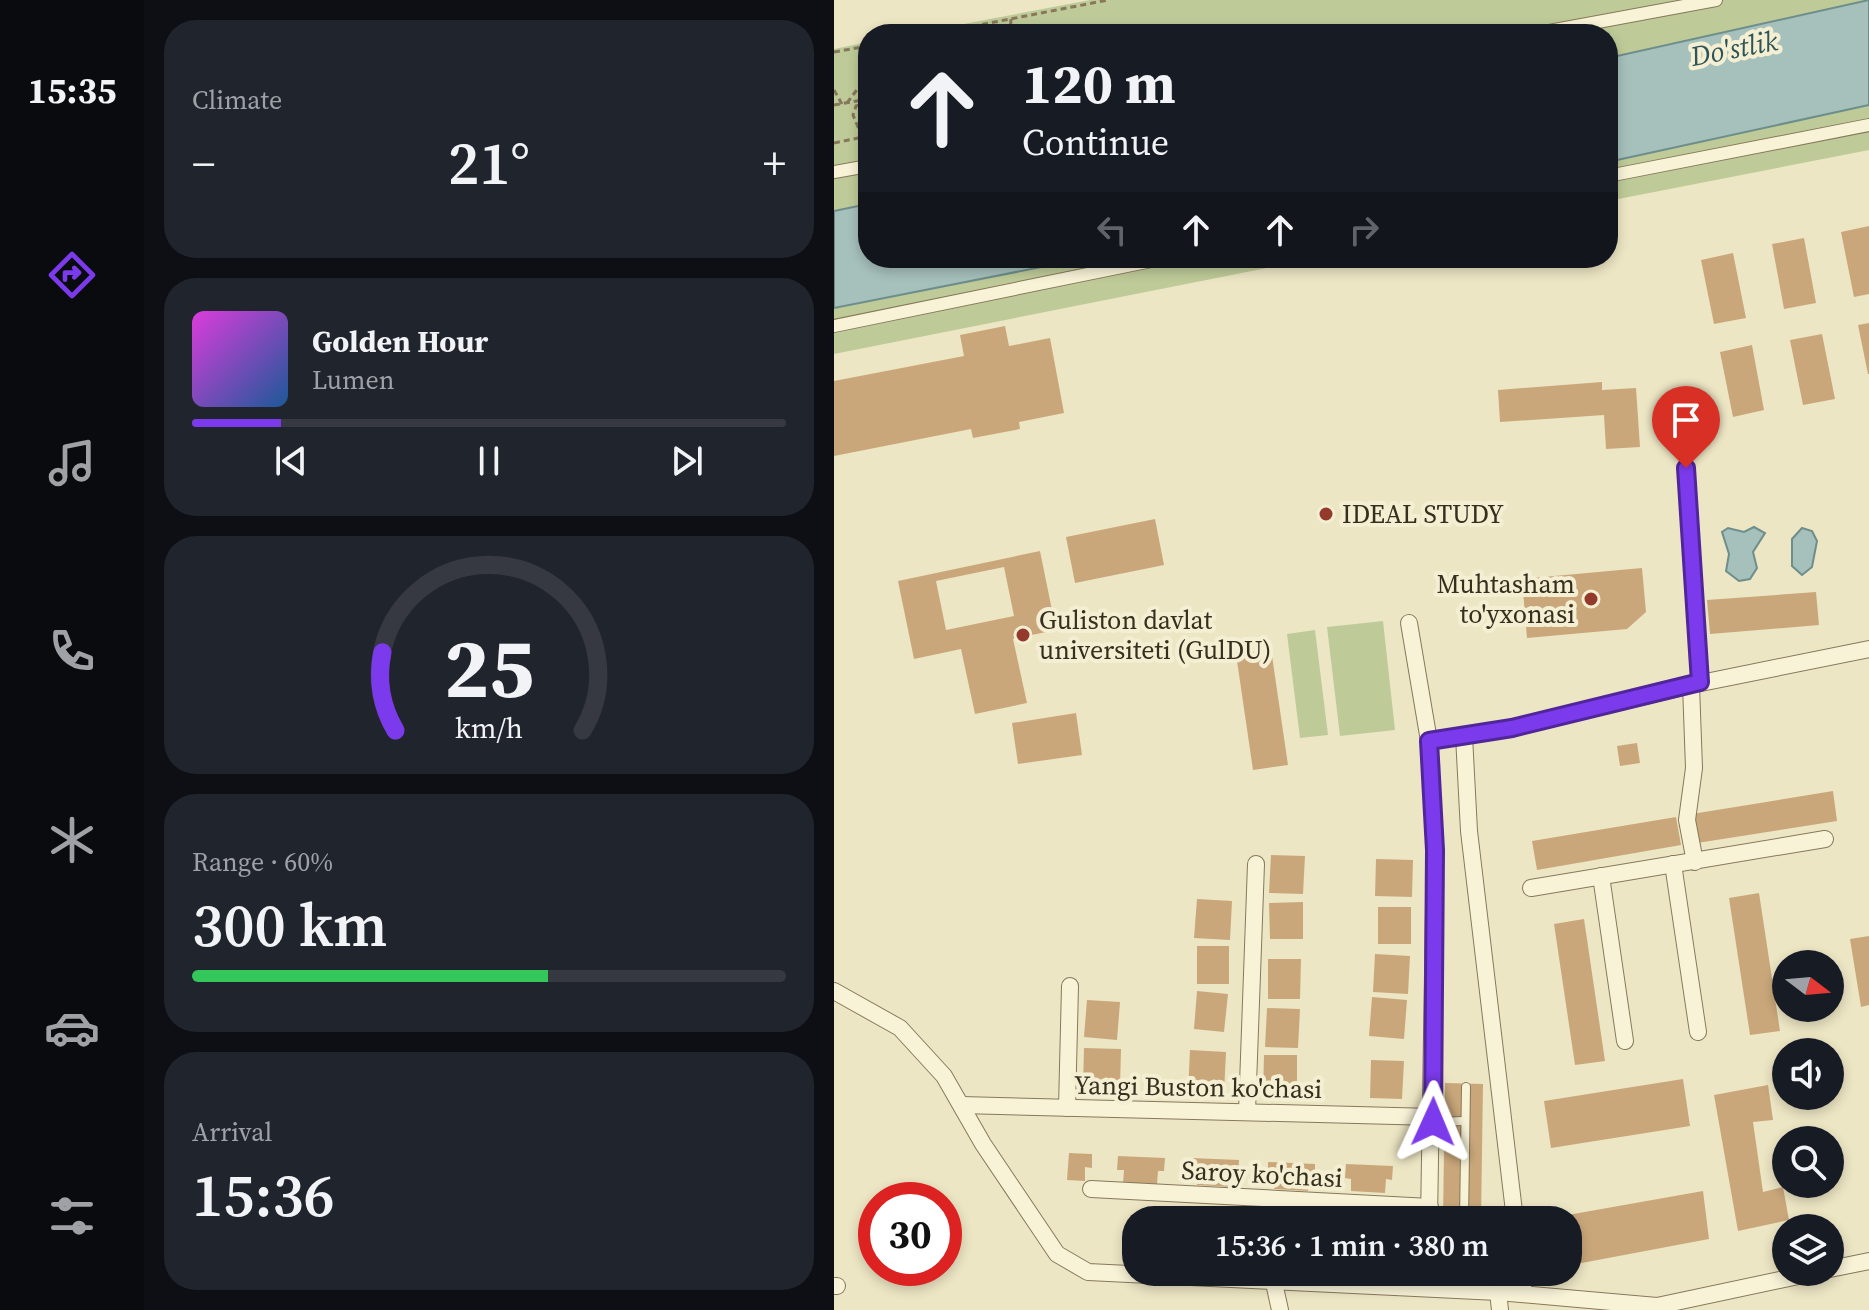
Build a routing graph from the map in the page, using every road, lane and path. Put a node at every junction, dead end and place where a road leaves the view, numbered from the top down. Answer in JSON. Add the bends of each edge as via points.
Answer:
{"nodes":[{"id":1,"x":1108,"y":0,"type":"edge"},
{"id":2,"x":1716,"y":0,"type":"edge"},
{"id":3,"x":1011,"y":19,"type":"junction"},
{"id":4,"x":986,"y":24,"type":"edge"},
{"id":5,"x":1011,"y":24,"type":"edge"},
{"id":6,"x":1587,"y":24,"type":"edge"},
{"id":7,"x":858,"y":48,"type":"edge"},
{"id":8,"x":834,"y":52,"type":"edge"},
{"id":9,"x":858,"y":87,"type":"edge"},
{"id":10,"x":834,"y":90,"type":"edge"},
{"id":11,"x":858,"y":101,"type":"edge"},
{"id":12,"x":844,"y":103,"type":"junction"},
{"id":13,"x":834,"y":105,"type":"edge"},
{"id":14,"x":858,"y":105,"type":"edge"},
{"id":15,"x":1869,"y":125,"type":"edge"},
{"id":16,"x":858,"y":127,"type":"edge"},
{"id":17,"x":858,"y":138,"type":"edge"},
{"id":18,"x":834,"y":140,"type":"edge"},
{"id":19,"x":858,"y":168,"type":"edge"},
{"id":20,"x":834,"y":172,"type":"edge"},
{"id":21,"x":1618,"y":174,"type":"edge"},
{"id":22,"x":1117,"y":268,"type":"edge"},
{"id":23,"x":834,"y":326,"type":"edge"},
{"id":24,"x":1686,"y":468,"type":"dead end"},
{"id":25,"x":1409,"y":623,"type":"dead end"},
{"id":26,"x":1869,"y":649,"type":"edge"},
{"id":27,"x":1696,"y":684,"type":"junction"},
{"id":28,"x":1464,"y":736,"type":"junction"},
{"id":29,"x":1429,"y":741,"type":"junction"},
{"id":30,"x":1825,"y":839,"type":"dead end"},
{"id":31,"x":1695,"y":862,"type":"junction"},
{"id":32,"x":1256,"y":864,"type":"dead end"},
{"id":33,"x":1673,"y":864,"type":"junction"},
{"id":34,"x":1601,"y":876,"type":"junction"},
{"id":35,"x":1531,"y":888,"type":"dead end"},
{"id":36,"x":1070,"y":986,"type":"dead end"},
{"id":37,"x":834,"y":991,"type":"edge"},
{"id":38,"x":1698,"y":1032,"type":"dead end"},
{"id":39,"x":1625,"y":1041,"type":"dead end"},
{"id":40,"x":1466,"y":1087,"type":"dead end"},
{"id":41,"x":961,"y":1105,"type":"junction"},
{"id":42,"x":1067,"y":1108,"type":"junction"},
{"id":43,"x":1247,"y":1112,"type":"junction"},
{"id":44,"x":1433,"y":1119,"type":"junction"},
{"id":45,"x":1464,"y":1121,"type":"junction"},
{"id":46,"x":1091,"y":1189,"type":"dead end"},
{"id":47,"x":1322,"y":1206,"type":"edge"},
{"id":48,"x":1430,"y":1206,"type":"edge"},
{"id":49,"x":1464,"y":1206,"type":"edge"},
{"id":50,"x":1513,"y":1206,"type":"edge"},
{"id":51,"x":1869,"y":1261,"type":"edge"},
{"id":52,"x":1844,"y":1266,"type":"edge"},
{"id":53,"x":1122,"y":1274,"type":"edge"},
{"id":54,"x":1772,"y":1282,"type":"edge"},
{"id":55,"x":1275,"y":1286,"type":"edge"},
{"id":56,"x":1462,"y":1286,"type":"edge"},
{"id":57,"x":1523,"y":1286,"type":"edge"},
{"id":58,"x":1498,"y":1292,"type":"junction"},
{"id":59,"x":1524,"y":1294,"type":"junction"},
{"id":60,"x":1280,"y":1310,"type":"edge"},
{"id":61,"x":1500,"y":1310,"type":"edge"}],
"edges":[{"from":1,"to":3,"type":"path"},
{"from":2,"to":6,"type":"street"},
{"from":3,"to":4,"type":"path"},
{"from":3,"to":5,"type":"path"},
{"from":7,"to":8,"type":"path"},
{"from":9,"to":12,"type":"path"},
{"from":10,"to":12,"type":"path"},
{"from":11,"to":12,"type":"path"},
{"from":12,"to":13,"type":"path"},
{"from":14,"to":16,"type":"path","via":[[853,119]]},
{"from":15,"to":21,"type":"street"},
{"from":17,"to":18,"type":"path"},
{"from":19,"to":20,"type":"street"},
{"from":22,"to":23,"type":"street"},
{"from":24,"to":27,"type":"street"},
{"from":25,"to":29,"type":"street"},
{"from":26,"to":27,"type":"street"},
{"from":27,"to":28,"type":"street"},
{"from":27,"to":31,"type":"street","via":[[1687,820]]},
{"from":28,"to":29,"type":"street"},
{"from":28,"to":50,"type":"street","via":[[1469,831]]},
{"from":29,"to":44,"type":"street","via":[[1435,850]]},
{"from":30,"to":31,"type":"street"},
{"from":31,"to":33,"type":"street"},
{"from":32,"to":43,"type":"street"},
{"from":33,"to":34,"type":"street"},
{"from":33,"to":38,"type":"street"},
{"from":34,"to":35,"type":"street"},
{"from":34,"to":39,"type":"street"},
{"from":36,"to":42,"type":"street"},
{"from":37,"to":41,"type":"street","via":[[900,1028],[944,1076]]},
{"from":40,"to":45,"type":"lane"},
{"from":41,"to":42,"type":"street","name":"Yangi Buston ko'chasi"},
{"from":41,"to":53,"type":"street","via":[[1057,1254],[1088,1272]]},
{"from":42,"to":43,"type":"street","name":"Yangi Buston ko'chasi"},
{"from":43,"to":44,"type":"street","name":"Yangi Buston ko'chasi"},
{"from":44,"to":45,"type":"lane"},
{"from":44,"to":48,"type":"street"},
{"from":45,"to":49,"type":"lane"},
{"from":46,"to":47,"type":"street","name":"Saroy ko'chasi"},
{"from":51,"to":52,"type":"street"},
{"from":54,"to":59,"type":"street","via":[[1657,1306]]},
{"from":55,"to":60,"type":"street"},
{"from":56,"to":58,"type":"street"},
{"from":57,"to":59,"type":"street"},
{"from":58,"to":59,"type":"street"},
{"from":58,"to":61,"type":"street"}]}
